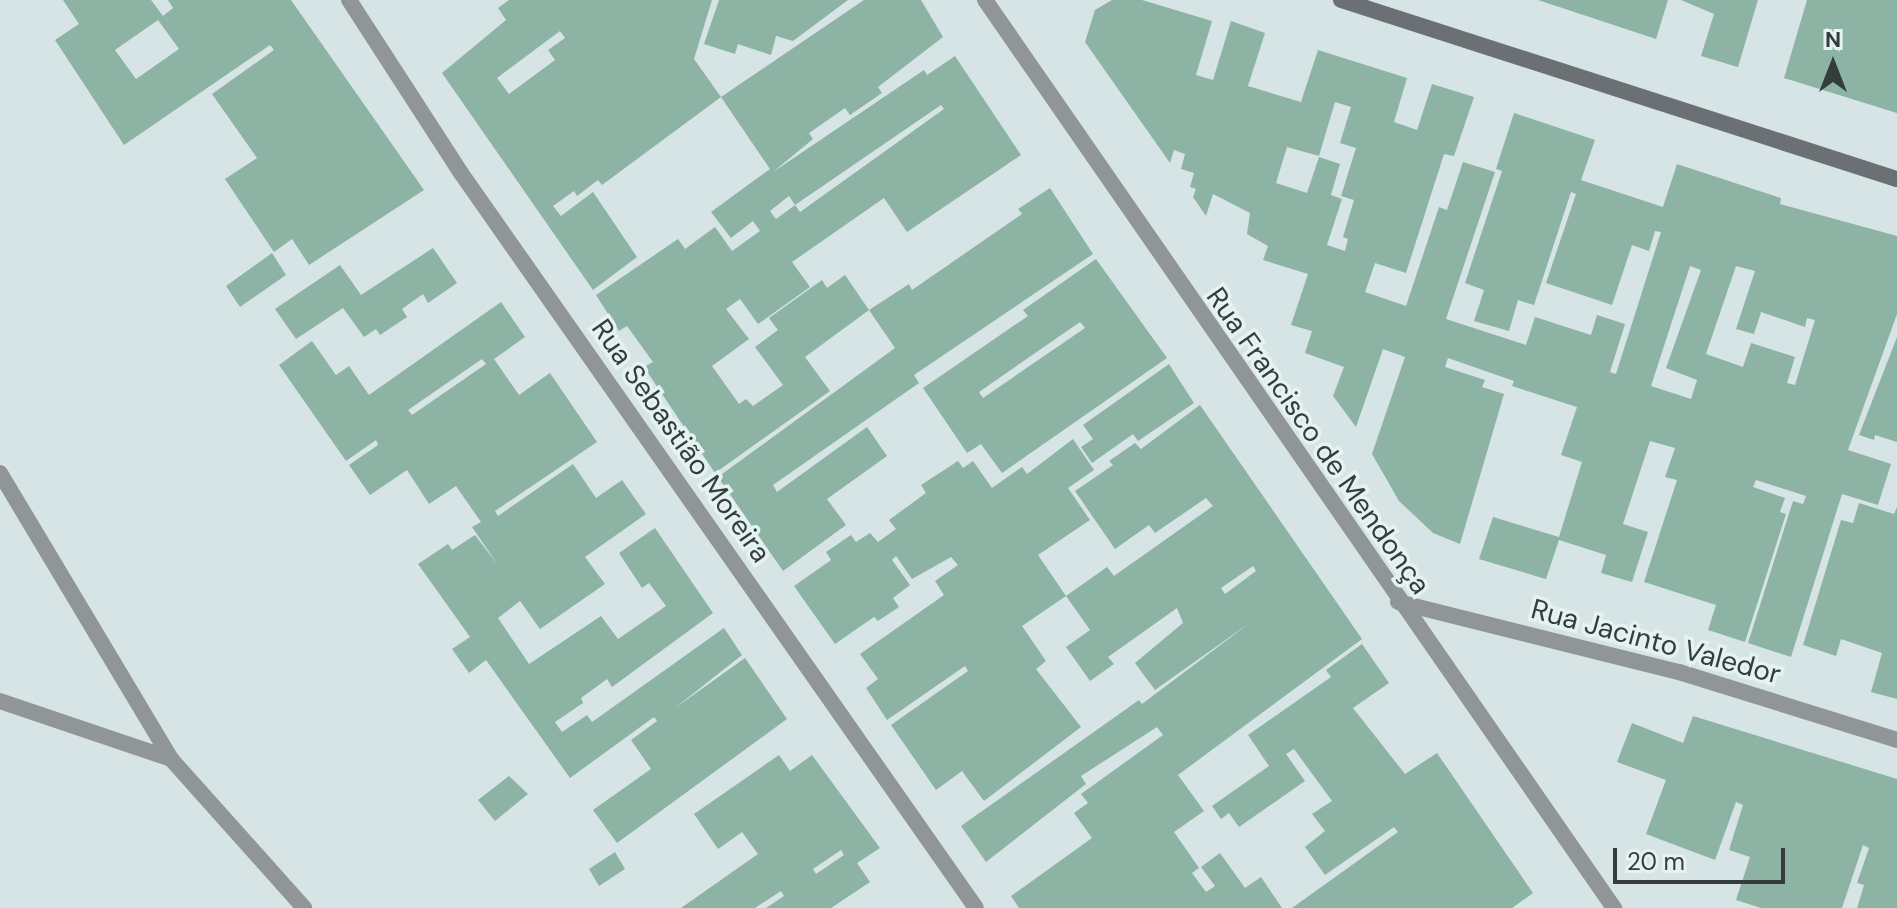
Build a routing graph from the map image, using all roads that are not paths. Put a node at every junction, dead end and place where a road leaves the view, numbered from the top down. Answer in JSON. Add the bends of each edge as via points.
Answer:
{"nodes":[{"id":1,"x":349,"y":0,"type":"edge"},
{"id":2,"x":985,"y":0,"type":"edge"},
{"id":3,"x":1341,"y":0,"type":"edge"},
{"id":4,"x":1897,"y":179,"type":"edge"},
{"id":5,"x":0,"y":473,"type":"edge"},
{"id":6,"x":1398,"y":602,"type":"junction"},
{"id":7,"x":0,"y":701,"type":"edge"},
{"id":8,"x":1897,"y":740,"type":"edge"},
{"id":9,"x":171,"y":759,"type":"junction"},
{"id":10,"x":304,"y":908,"type":"edge"},
{"id":11,"x":976,"y":908,"type":"edge"},
{"id":12,"x":1614,"y":908,"type":"edge"}],
"edges":[{"from":1,"to":11,"type":"street","name":"Rua Sebastião Moreira","via":[[461,173]]},
{"from":2,"to":6,"type":"street","name":"Rua Francisco de Mendonça"},
{"from":3,"to":4,"type":"street"},
{"from":5,"to":9,"type":"street"},
{"from":6,"to":8,"type":"street","name":"Rua Jacinto Valedor","via":[[1679,672]]},
{"from":6,"to":12,"type":"street","name":"Rua Francisco de Mendonça"},
{"from":7,"to":9,"type":"street"},
{"from":9,"to":10,"type":"street"}]}
